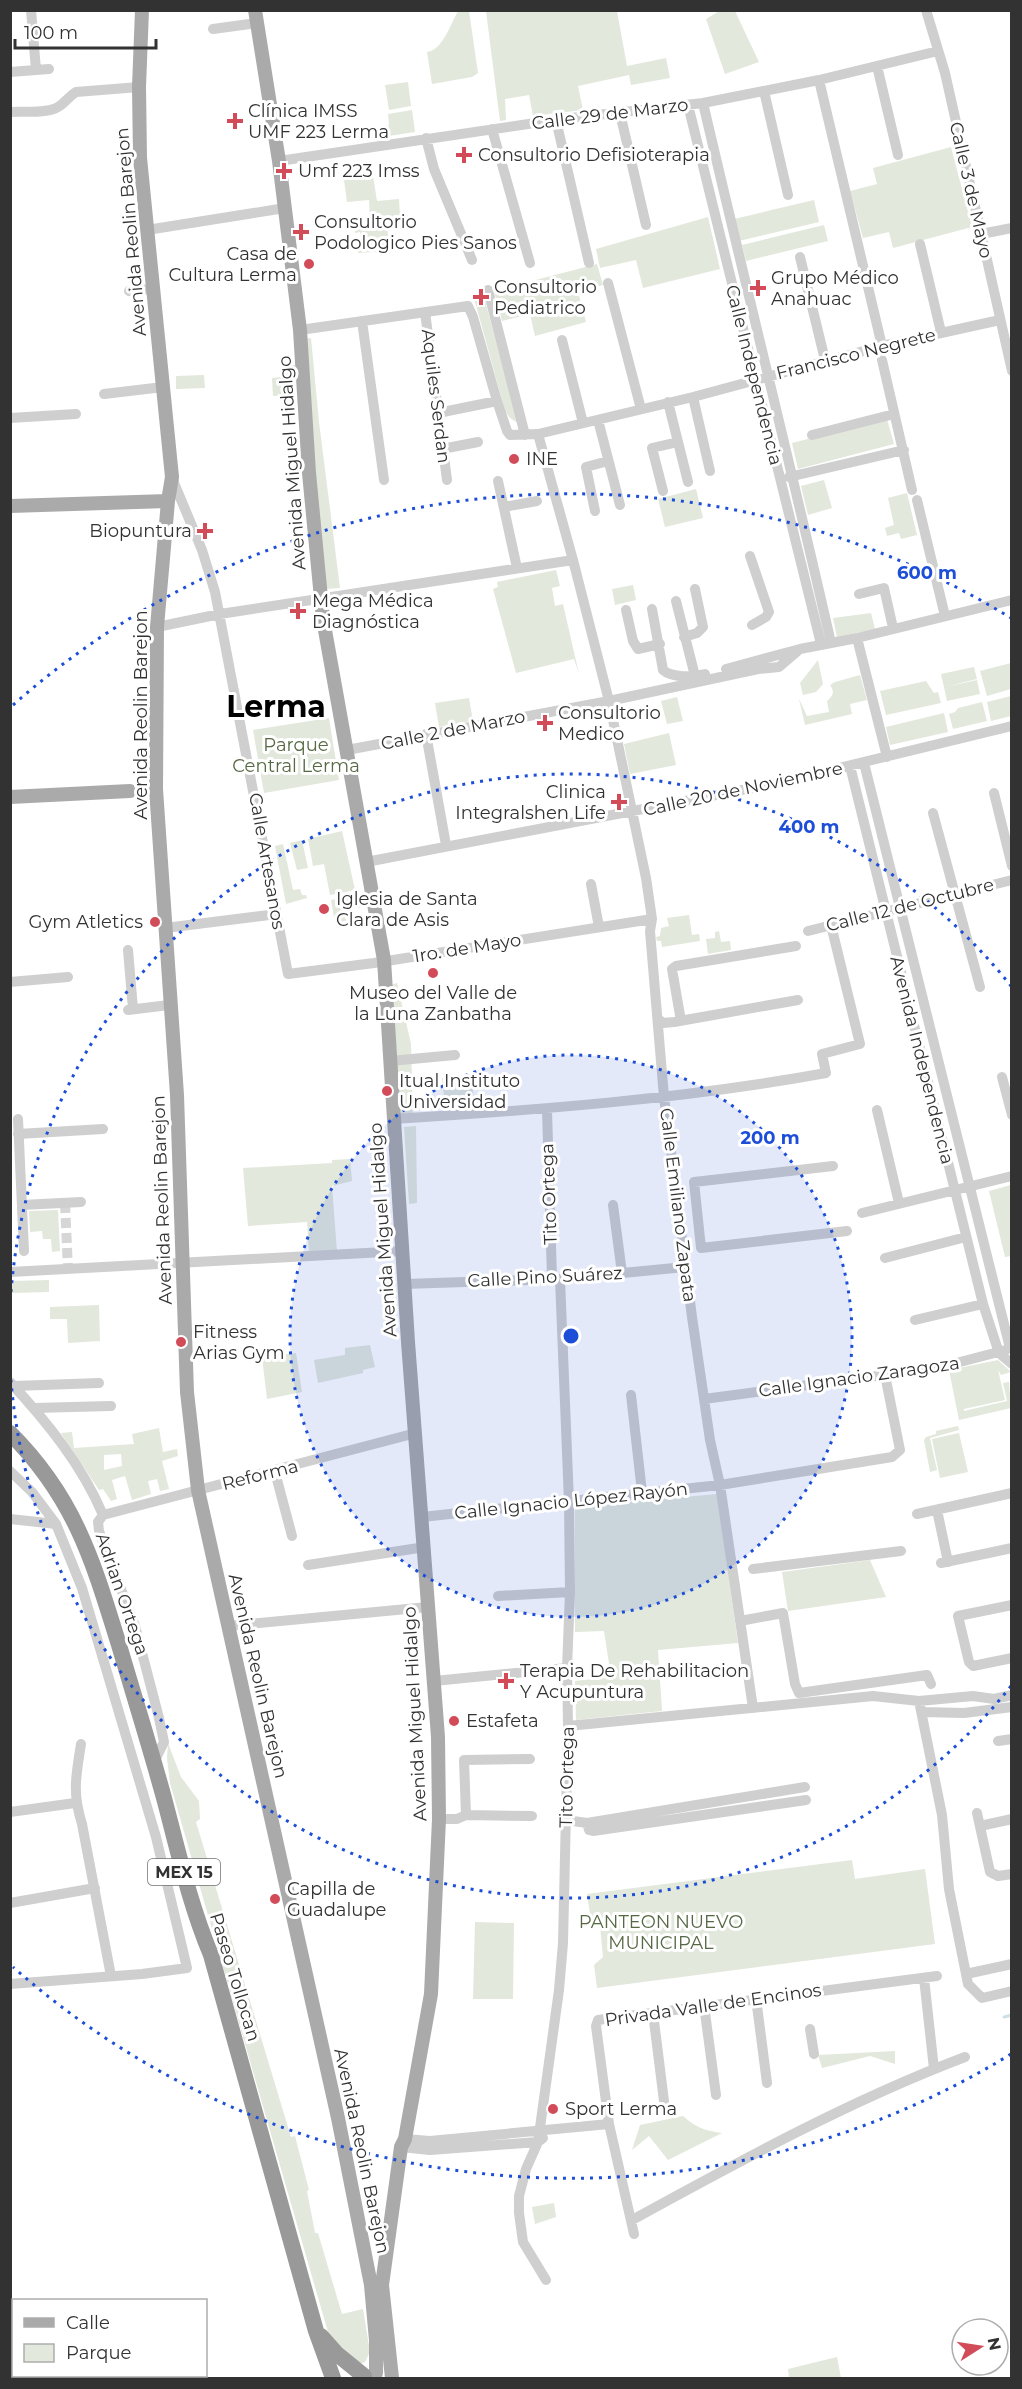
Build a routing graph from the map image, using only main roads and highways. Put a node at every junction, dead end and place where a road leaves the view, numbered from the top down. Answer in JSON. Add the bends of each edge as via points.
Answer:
{"nodes":[{"id":1,"x":142,"y":10,"type":"edge"},
{"id":2,"x":256,"y":17,"type":"edge"},
{"id":3,"x":168,"y":501,"type":"junction"},
{"id":4,"x":10,"y":506,"type":"edge"},
{"id":5,"x":130,"y":791,"type":"road end"},
{"id":6,"x":10,"y":797,"type":"edge"},
{"id":7,"x":10,"y":1433,"type":"edge"},
{"id":8,"x":377,"y":2285,"type":"junction"},
{"id":9,"x":316,"y":2331,"type":"junction"},
{"id":10,"x":367,"y":2376,"type":"edge"},
{"id":11,"x":333,"y":2379,"type":"edge"},
{"id":12,"x":391,"y":2379,"type":"edge"}],
"edges":[{"from":1,"to":3,"type":"main road","name":"Avenida Reolin Barejon","via":[[140,158],[172,477]]},
{"from":2,"to":8,"type":"main road","name":"Avenida Miguel Hidalgo","via":[[300,330],[321,598],[384,960],[434,1681],[439,1819],[431,1994]]},
{"from":3,"to":4,"type":"main road"},
{"from":3,"to":8,"type":"main road","name":"Avenida Reolin Barejon","via":[[157,627],[156,789],[177,1095],[187,1392],[198,1490]]},
{"from":5,"to":6,"type":"main road"},
{"from":7,"to":9,"type":"highway","name":"Paseo Tollocan","number":"MEX 15","via":[[57,1490],[86,1544],[154,1762],[198,1923],[211,1955]]},
{"from":8,"to":10,"type":"main road","name":"Avenida Reolin Barejon","via":[[377,2358]]},
{"from":8,"to":12,"type":"main road","name":"Avenida Miguel Hidalgo"},
{"from":9,"to":10,"type":"highway","via":[[337,2354]]},
{"from":9,"to":11,"type":"highway","name":"Paseo Tollocan","number":"MEX 15"},
{"from":10,"to":12,"type":"main road"}]}
